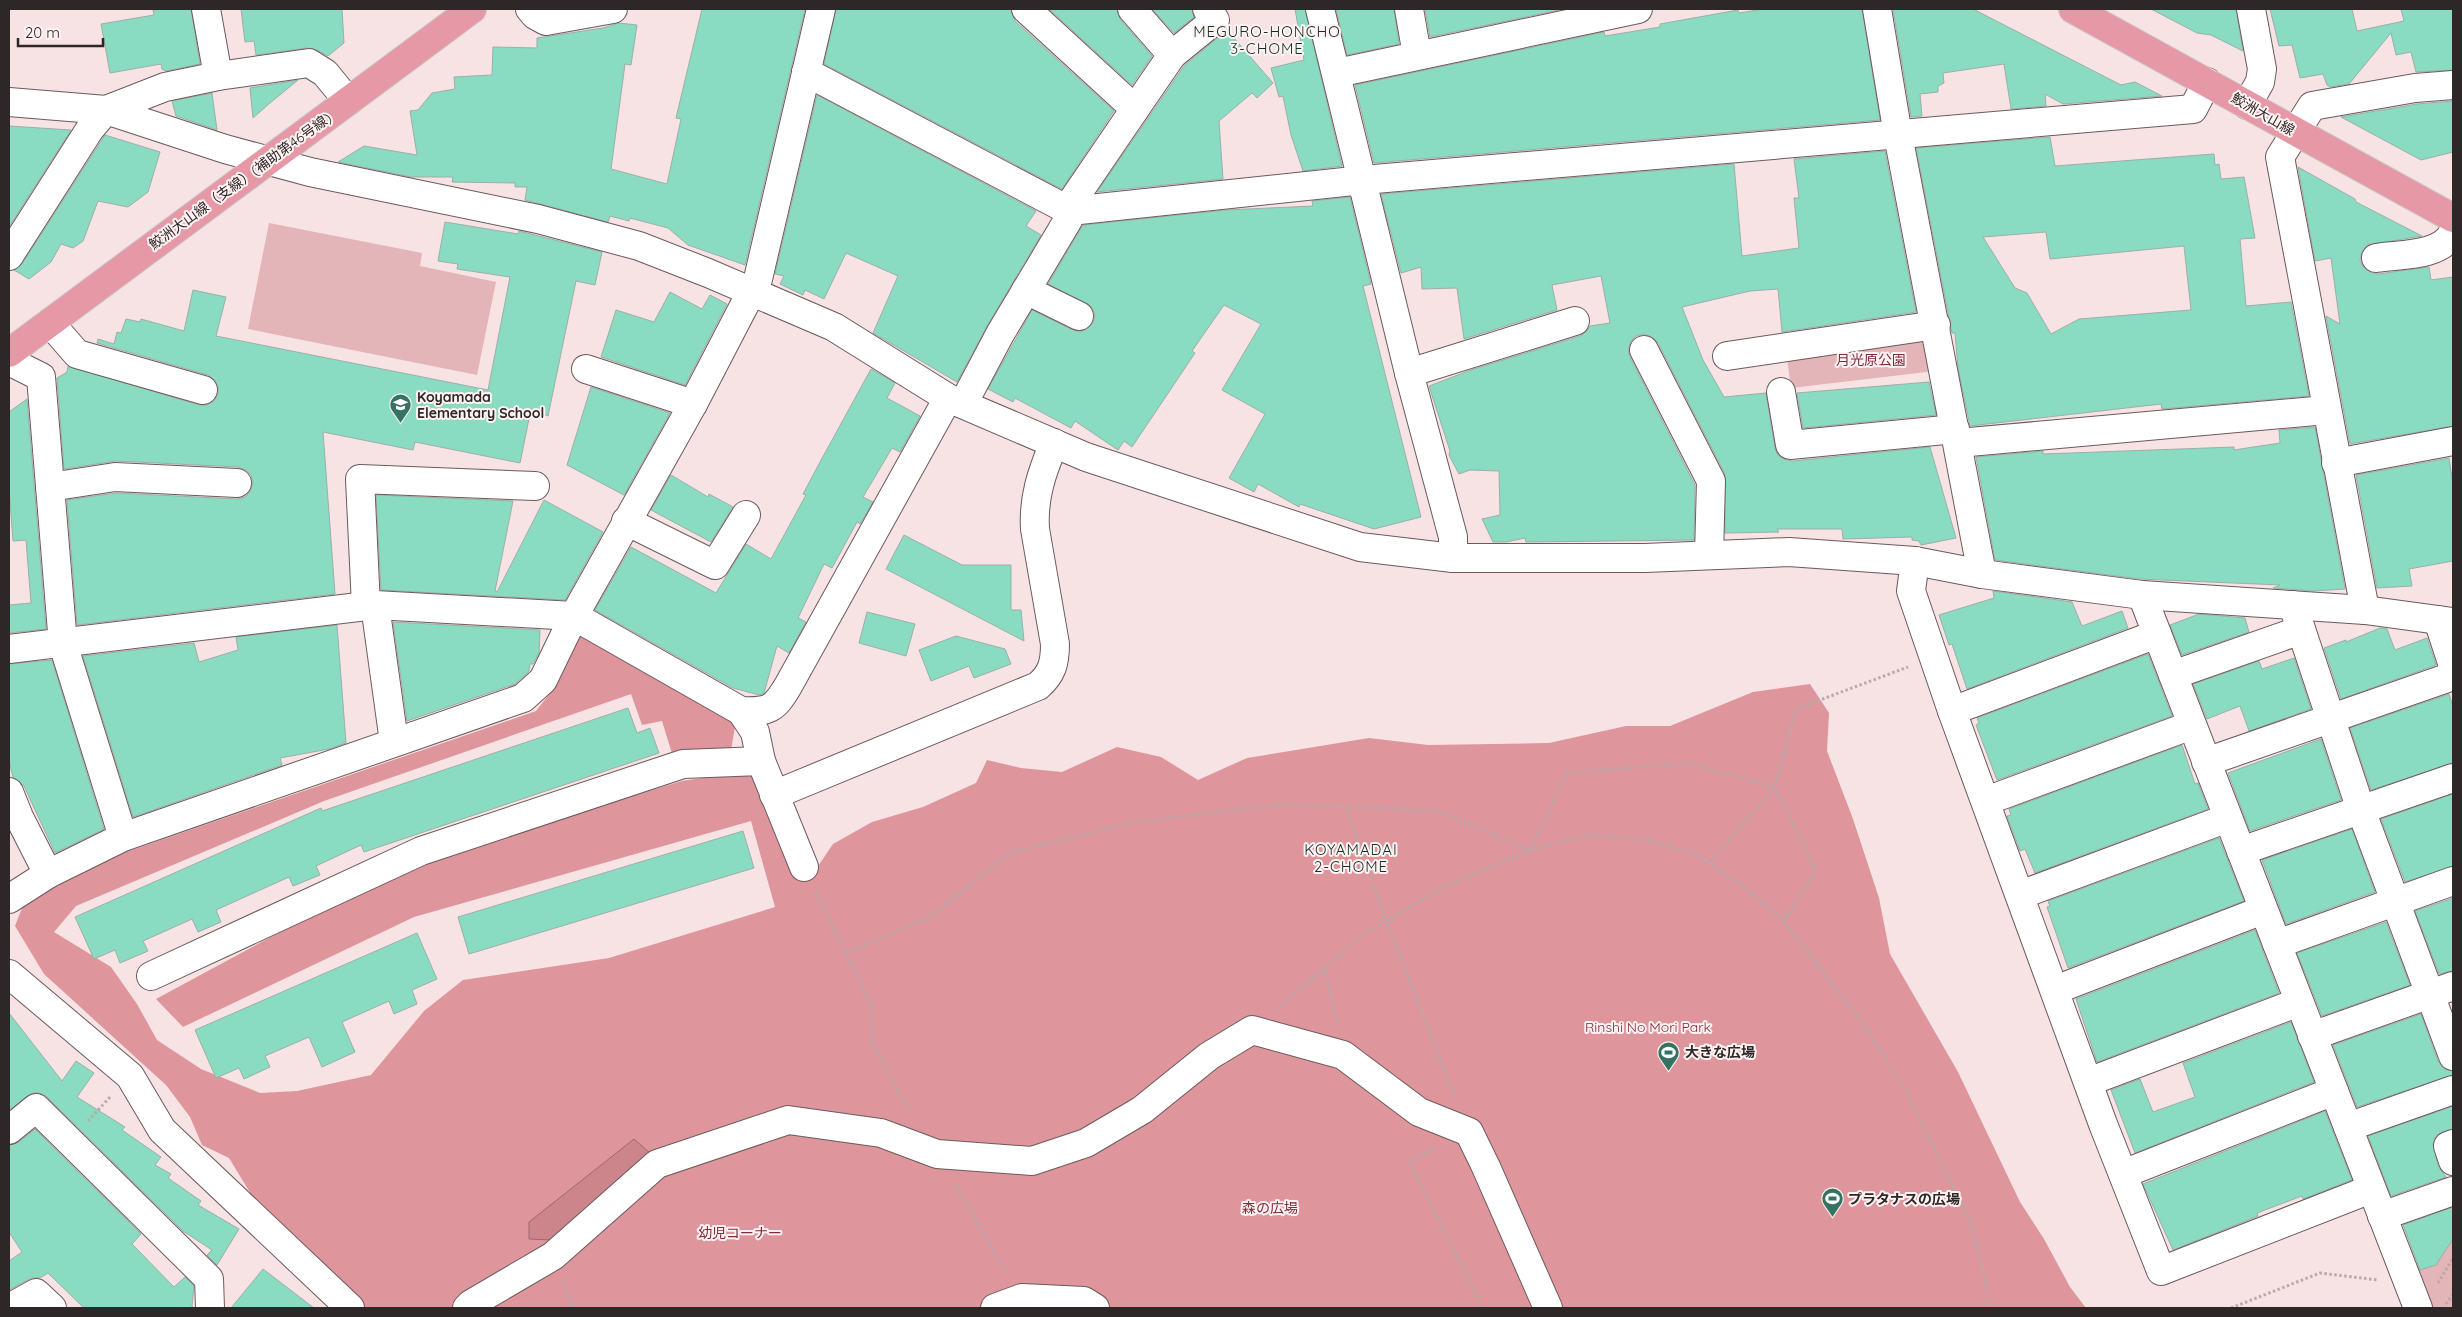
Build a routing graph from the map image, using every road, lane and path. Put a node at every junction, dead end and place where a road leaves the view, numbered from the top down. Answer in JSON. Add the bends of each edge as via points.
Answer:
{"nodes":[{"id":1,"x":206,"y":9,"type":"edge"},
{"id":2,"x":472,"y":9,"type":"edge"},
{"id":3,"x":530,"y":9,"type":"edge"},
{"id":4,"x":613,"y":9,"type":"edge"},
{"id":5,"x":821,"y":9,"type":"edge"},
{"id":6,"x":1026,"y":9,"type":"edge"},
{"id":7,"x":1132,"y":9,"type":"edge"},
{"id":8,"x":1207,"y":9,"type":"edge"},
{"id":9,"x":1320,"y":9,"type":"edge"},
{"id":10,"x":1409,"y":9,"type":"edge"},
{"id":11,"x":1638,"y":9,"type":"edge"},
{"id":12,"x":1877,"y":9,"type":"edge"},
{"id":13,"x":2073,"y":9,"type":"edge"},
{"id":14,"x":2251,"y":9,"type":"edge"},
{"id":15,"x":1172,"y":55,"type":"junction"},
{"id":16,"x":1417,"y":55,"type":"junction"},
{"id":17,"x":806,"y":72,"type":"junction"},
{"id":18,"x":1336,"y":74,"type":"junction"},
{"id":19,"x":218,"y":76,"type":"junction"},
{"id":20,"x":2207,"y":82,"type":"junction"},
{"id":21,"x":2453,"y":85,"type":"edge"},
{"id":22,"x":348,"y":100,"type":"junction"},
{"id":23,"x":9,"y":102,"type":"edge"},
{"id":24,"x":2247,"y":105,"type":"junction"},
{"id":25,"x":1135,"y":109,"type":"junction"},
{"id":26,"x":106,"y":110,"type":"junction"},
{"id":27,"x":2294,"y":132,"type":"junction"},
{"id":28,"x":1898,"y":134,"type":"junction"},
{"id":29,"x":267,"y":161,"type":"junction"},
{"id":30,"x":1363,"y":180,"type":"junction"},
{"id":31,"x":1070,"y":211,"type":"junction"},
{"id":32,"x":2453,"y":218,"type":"edge"},
{"id":33,"x":2453,"y":233,"type":"edge"},
{"id":34,"x":9,"y":256,"type":"edge"},
{"id":35,"x":2376,"y":258,"type":"dead end"},
{"id":36,"x":1026,"y":290,"type":"junction"},
{"id":37,"x":751,"y":293,"type":"junction"},
{"id":38,"x":1079,"y":316,"type":"dead end"},
{"id":39,"x":1576,"y":321,"type":"dead end"},
{"id":40,"x":50,"y":323,"type":"junction"},
{"id":41,"x":1936,"y":325,"type":"junction"},
{"id":42,"x":1644,"y":350,"type":"dead end"},
{"id":43,"x":9,"y":353,"type":"edge"},
{"id":44,"x":1727,"y":356,"type":"dead end"},
{"id":45,"x":9,"y":361,"type":"edge"},
{"id":46,"x":586,"y":369,"type":"dead end"},
{"id":47,"x":1409,"y":373,"type":"junction"},
{"id":48,"x":203,"y":390,"type":"dead end"},
{"id":49,"x":1780,"y":392,"type":"dead end"},
{"id":50,"x":955,"y":400,"type":"junction"},
{"id":51,"x":692,"y":404,"type":"junction"},
{"id":52,"x":2326,"y":410,"type":"junction"},
{"id":53,"x":1956,"y":436,"type":"junction"},
{"id":54,"x":2453,"y":441,"type":"edge"},
{"id":55,"x":1054,"y":443,"type":"junction"},
{"id":56,"x":2336,"y":463,"type":"junction"},
{"id":57,"x":237,"y":483,"type":"dead end"},
{"id":58,"x":535,"y":486,"type":"dead end"},
{"id":59,"x":50,"y":487,"type":"junction"},
{"id":60,"x":746,"y":515,"type":"dead end"},
{"id":61,"x":626,"y":521,"type":"junction"},
{"id":62,"x":1709,"y":555,"type":"junction"},
{"id":63,"x":1453,"y":558,"type":"junction"},
{"id":64,"x":1915,"y":561,"type":"junction"},
{"id":65,"x":1982,"y":574,"type":"junction"},
{"id":66,"x":2142,"y":596,"type":"junction"},
{"id":67,"x":2293,"y":605,"type":"junction"},
{"id":68,"x":371,"y":606,"type":"junction"},
{"id":69,"x":2365,"y":610,"type":"junction"},
{"id":70,"x":574,"y":616,"type":"junction"},
{"id":71,"x":2446,"y":621,"type":"edge"},
{"id":72,"x":2301,"y":630,"type":"junction"},
{"id":73,"x":2157,"y":634,"type":"junction"},
{"id":74,"x":62,"y":644,"type":"junction"},
{"id":75,"x":9,"y":649,"type":"edge"},
{"id":76,"x":1934,"y":658,"type":"junction"},
{"id":77,"x":2453,"y":666,"type":"edge"},
{"id":78,"x":2173,"y":676,"type":"junction"},
{"id":79,"x":2453,"y":676,"type":"edge"},
{"id":80,"x":741,"y":711,"type":"junction"},
{"id":81,"x":1952,"y":711,"type":"junction"},
{"id":82,"x":2330,"y":718,"type":"junction"},
{"id":83,"x":2192,"y":725,"type":"junction"},
{"id":84,"x":394,"y":742,"type":"junction"},
{"id":85,"x":761,"y":761,"type":"junction"},
{"id":86,"x":2206,"y":762,"type":"junction"},
{"id":87,"x":2453,"y":778,"type":"edge"},
{"id":88,"x":1775,"y":787,"type":"junction"},
{"id":89,"x":9,"y":792,"type":"edge"},
{"id":90,"x":774,"y":795,"type":"junction"},
{"id":91,"x":1986,"y":801,"type":"junction"},
{"id":92,"x":1346,"y":807,"type":"junction"},
{"id":93,"x":2361,"y":810,"type":"junction"},
{"id":94,"x":2228,"y":818,"type":"junction"},
{"id":95,"x":123,"y":837,"type":"junction"},
{"id":96,"x":1530,"y":850,"type":"junction"},
{"id":97,"x":2241,"y":851,"type":"junction"},
{"id":98,"x":1709,"y":864,"type":"junction"},
{"id":99,"x":804,"y":867,"type":"joint"},
{"id":100,"x":48,"y":874,"type":"junction"},
{"id":101,"x":2453,"y":881,"type":"edge"},
{"id":102,"x":2020,"y":895,"type":"junction"},
{"id":103,"x":9,"y":899,"type":"edge"},
{"id":104,"x":2395,"y":901,"type":"junction"},
{"id":105,"x":2264,"y":910,"type":"junction"},
{"id":106,"x":1386,"y":920,"type":"junction"},
{"id":107,"x":1784,"y":921,"type":"junction"},
{"id":108,"x":2277,"y":944,"type":"junction"},
{"id":109,"x":846,"y":952,"type":"junction"},
{"id":110,"x":1324,"y":967,"type":"junction"},
{"id":111,"x":9,"y":974,"type":"edge"},
{"id":112,"x":151,"y":976,"type":"dead end"},
{"id":113,"x":2055,"y":990,"type":"junction"},
{"id":114,"x":2442,"y":990,"type":"edge"},
{"id":115,"x":2299,"y":1002,"type":"junction"},
{"id":116,"x":1252,"y":1030,"type":"junction"},
{"id":117,"x":2312,"y":1036,"type":"junction"},
{"id":118,"x":1343,"y":1055,"type":"junction"},
{"id":119,"x":2453,"y":1056,"type":"edge"},
{"id":120,"x":130,"y":1076,"type":"junction"},
{"id":121,"x":2088,"y":1082,"type":"junction"},
{"id":122,"x":2453,"y":1090,"type":"edge"},
{"id":123,"x":2334,"y":1091,"type":"junction"},
{"id":124,"x":913,"y":1117,"type":"dead end"},
{"id":125,"x":2348,"y":1128,"type":"junction"},
{"id":126,"x":9,"y":1130,"type":"edge"},
{"id":127,"x":1469,"y":1132,"type":"junction"},
{"id":128,"x":69,"y":1140,"type":"junction"},
{"id":129,"x":2453,"y":1144,"type":"edge"},
{"id":130,"x":936,"y":1154,"type":"junction"},
{"id":131,"x":2453,"y":1161,"type":"edge"},
{"id":132,"x":2123,"y":1174,"type":"junction"},
{"id":133,"x":2372,"y":1189,"type":"junction"},
{"id":134,"x":2453,"y":1191,"type":"edge"},
{"id":135,"x":2382,"y":1216,"type":"junction"},
{"id":136,"x":2453,"y":1294,"type":"edge"},
{"id":137,"x":2413,"y":1296,"type":"edge"},
{"id":138,"x":1022,"y":1298,"type":"junction"},
{"id":139,"x":9,"y":1308,"type":"edge"},
{"id":140,"x":52,"y":1308,"type":"edge"},
{"id":141,"x":210,"y":1308,"type":"edge"},
{"id":142,"x":350,"y":1308,"type":"edge"},
{"id":143,"x":467,"y":1308,"type":"edge"},
{"id":144,"x":995,"y":1308,"type":"edge"},
{"id":145,"x":1095,"y":1308,"type":"edge"},
{"id":146,"x":1484,"y":1308,"type":"edge"},
{"id":147,"x":1548,"y":1308,"type":"edge"},
{"id":148,"x":1988,"y":1308,"type":"edge"},
{"id":149,"x":2231,"y":1308,"type":"edge"},
{"id":150,"x":2443,"y":1308,"type":"edge"}],
"edges":[{"from":1,"to":19,"type":"street"},
{"from":2,"to":22,"type":"main road","name":"鮫洲大山線（支線）(補助第46号線)"},
{"from":3,"to":4,"type":"street","via":[[535,16],[546,21]]},
{"from":5,"to":17,"type":"street"},
{"from":6,"to":25,"type":"street"},
{"from":7,"to":15,"type":"street"},
{"from":8,"to":15,"type":"street","via":[[1215,20]]},
{"from":9,"to":18,"type":"street"},
{"from":10,"to":16,"type":"street"},
{"from":11,"to":16,"type":"street"},
{"from":12,"to":28,"type":"street"},
{"from":13,"to":20,"type":"main road","name":"鮫洲大山線"},
{"from":14,"to":24,"type":"street","via":[[2262,68],[2260,82]]},
{"from":15,"to":25,"type":"street"},
{"from":16,"to":18,"type":"street"},
{"from":17,"to":31,"type":"street"},
{"from":17,"to":37,"type":"street","via":[[758,279]]},
{"from":18,"to":30,"type":"street"},
{"from":19,"to":22,"type":"street","via":[[309,63],[325,73]]},
{"from":19,"to":26,"type":"street","via":[[165,87]]},
{"from":20,"to":24,"type":"main road","name":"鮫洲大山線"},
{"from":20,"to":28,"type":"street","via":[[2193,108]]},
{"from":21,"to":27,"type":"street","via":[[2415,88],[2312,106]]},
{"from":22,"to":29,"type":"main road","name":"鮫洲大山線（支線）(補助第46号線)"},
{"from":23,"to":26,"type":"street"},
{"from":24,"to":27,"type":"main road","name":"鮫洲大山線"},
{"from":25,"to":31,"type":"street","via":[[1073,200]]},
{"from":26,"to":29,"type":"street"},
{"from":26,"to":34,"type":"street"},
{"from":27,"to":32,"type":"main road","name":"鮫洲大山線"},
{"from":27,"to":52,"type":"street","via":[[2280,157]]},
{"from":28,"to":30,"type":"street"},
{"from":28,"to":41,"type":"street"},
{"from":29,"to":37,"type":"street","via":[[341,180],[538,219],[640,246]]},
{"from":29,"to":40,"type":"main road","name":"鮫洲大山線（支線）(補助第46号線)"},
{"from":30,"to":31,"type":"street"},
{"from":30,"to":47,"type":"street"},
{"from":31,"to":36,"type":"street","via":[[1068,220]]},
{"from":33,"to":35,"type":"street","via":[[2449,241],[2436,249]]},
{"from":36,"to":38,"type":"street"},
{"from":36,"to":50,"type":"street"},
{"from":37,"to":50,"type":"street","via":[[834,327]]},
{"from":37,"to":51,"type":"street"},
{"from":39,"to":47,"type":"street"},
{"from":40,"to":43,"type":"main road","name":"鮫洲大山線（支線）(補助第46号線)"},
{"from":40,"to":48,"type":"street","via":[[77,354]]},
{"from":41,"to":44,"type":"street"},
{"from":41,"to":53,"type":"street"},
{"from":42,"to":62,"type":"street","via":[[1711,482]]},
{"from":45,"to":59,"type":"street","via":[[41,377]]},
{"from":46,"to":51,"type":"street"},
{"from":47,"to":63,"type":"street","via":[[1453,537]]},
{"from":49,"to":53,"type":"street","via":[[1790,445]]},
{"from":50,"to":55,"type":"street"},
{"from":50,"to":80,"type":"street","via":[[778,702],[762,712]]},
{"from":51,"to":61,"type":"street"},
{"from":52,"to":53,"type":"street"},
{"from":52,"to":56,"type":"street"},
{"from":53,"to":65,"type":"street"},
{"from":54,"to":56,"type":"street"},
{"from":55,"to":63,"type":"street","via":[[1086,457],[1360,547]]},
{"from":55,"to":90,"type":"street","via":[[1036,490],[1034,510],[1055,644],[1055,660],[1049,676],[1030,690]]},
{"from":56,"to":69,"type":"street"},
{"from":57,"to":59,"type":"street","via":[[115,477]]},
{"from":58,"to":68,"type":"street","via":[[360,479]]},
{"from":59,"to":74,"type":"street"},
{"from":60,"to":61,"type":"street","via":[[715,565]]},
{"from":61,"to":70,"type":"street"},
{"from":62,"to":63,"type":"street"},
{"from":62,"to":64,"type":"street","via":[[1789,552]]},
{"from":64,"to":65,"type":"street"},
{"from":64,"to":76,"type":"street","via":[[1911,591]]},
{"from":65,"to":66,"type":"street"},
{"from":66,"to":67,"type":"street"},
{"from":66,"to":73,"type":"street"},
{"from":67,"to":69,"type":"street"},
{"from":67,"to":72,"type":"street"},
{"from":68,"to":70,"type":"street"},
{"from":68,"to":74,"type":"street"},
{"from":68,"to":84,"type":"street"},
{"from":69,"to":71,"type":"street"},
{"from":70,"to":80,"type":"street"},
{"from":70,"to":84,"type":"street","via":[[543,680],[523,698]]},
{"from":71,"to":77,"type":"street"},
{"from":72,"to":78,"type":"street"},
{"from":72,"to":82,"type":"street"},
{"from":73,"to":78,"type":"street"},
{"from":73,"to":81,"type":"street"},
{"from":74,"to":75,"type":"street"},
{"from":74,"to":95,"type":"street"},
{"from":76,"to":81,"type":"street"},
{"from":76,"to":88,"type":"path","via":[[1796,709]]},
{"from":78,"to":83,"type":"street"},
{"from":79,"to":82,"type":"street"},
{"from":80,"to":85,"type":"street","via":[[755,732]]},
{"from":81,"to":91,"type":"street"},
{"from":82,"to":86,"type":"street"},
{"from":82,"to":93,"type":"street"},
{"from":83,"to":86,"type":"street"},
{"from":83,"to":91,"type":"street"},
{"from":84,"to":95,"type":"street"},
{"from":85,"to":90,"type":"street"},
{"from":85,"to":112,"type":"street","via":[[683,764],[421,851]]},
{"from":86,"to":94,"type":"street"},
{"from":87,"to":93,"type":"street"},
{"from":88,"to":96,"type":"path","via":[[1686,763],[1567,773]]},
{"from":88,"to":98,"type":"path"},
{"from":88,"to":107,"type":"path","via":[[1816,871]]},
{"from":89,"to":100,"type":"street"},
{"from":90,"to":99,"type":"street"},
{"from":91,"to":102,"type":"street"},
{"from":92,"to":96,"type":"path","via":[[1438,811]]},
{"from":92,"to":106,"type":"path"},
{"from":92,"to":109,"type":"path","via":[[1285,804],[1135,822],[1009,853],[930,917]]},
{"from":93,"to":97,"type":"street"},
{"from":93,"to":104,"type":"street"},
{"from":94,"to":97,"type":"street"},
{"from":94,"to":102,"type":"street"},
{"from":95,"to":100,"type":"street"},
{"from":96,"to":98,"type":"path","via":[[1592,834],[1650,841],[1694,854]]},
{"from":96,"to":106,"type":"path","via":[[1444,887]]},
{"from":97,"to":105,"type":"street"},
{"from":98,"to":107,"type":"path","via":[[1743,886]]},
{"from":99,"to":109,"type":"path"},
{"from":100,"to":103,"type":"street"},
{"from":101,"to":104,"type":"street"},
{"from":102,"to":113,"type":"street"},
{"from":104,"to":108,"type":"street"},
{"from":104,"to":114,"type":"street"},
{"from":105,"to":108,"type":"street"},
{"from":105,"to":113,"type":"street"},
{"from":106,"to":110,"type":"path"},
{"from":106,"to":127,"type":"path"},
{"from":107,"to":148,"type":"path","via":[[1863,1022],[1907,1093],[1970,1224],[1986,1281]]},
{"from":108,"to":115,"type":"street"},
{"from":109,"to":124,"type":"path","via":[[872,1006],[872,1043]]},
{"from":110,"to":116,"type":"path"},
{"from":110,"to":118,"type":"path"},
{"from":111,"to":120,"type":"street"},
{"from":113,"to":121,"type":"street"},
{"from":114,"to":117,"type":"street"},
{"from":114,"to":119,"type":"street"},
{"from":115,"to":117,"type":"street"},
{"from":115,"to":121,"type":"street"},
{"from":116,"to":118,"type":"street"},
{"from":116,"to":130,"type":"street","via":[[1208,1056],[1142,1110],[1086,1143],[1032,1161]]},
{"from":117,"to":123,"type":"street"},
{"from":118,"to":127,"type":"street","via":[[1419,1112]]},
{"from":120,"to":128,"type":"path"},
{"from":120,"to":142,"type":"street","via":[[162,1130]]},
{"from":121,"to":132,"type":"street"},
{"from":122,"to":125,"type":"street"},
{"from":123,"to":125,"type":"street"},
{"from":123,"to":132,"type":"street"},
{"from":125,"to":133,"type":"street"},
{"from":126,"to":128,"type":"street","via":[[36,1108]]},
{"from":127,"to":146,"type":"path","via":[[1410,1161]]},
{"from":127,"to":147,"type":"street"},
{"from":128,"to":141,"type":"street","via":[[209,1279]]},
{"from":129,"to":131,"type":"street","via":[[2448,1146]]},
{"from":130,"to":138,"type":"path"},
{"from":130,"to":143,"type":"street","via":[[881,1133],[788,1120],[657,1164],[553,1256]]},
{"from":132,"to":133,"type":"street","via":[[2161,1272]]},
{"from":133,"to":135,"type":"street"},
{"from":134,"to":135,"type":"street"},
{"from":135,"to":137,"type":"street"},
{"from":136,"to":150,"type":"path"},
{"from":137,"to":149,"type":"path","via":[[2320,1273]]},
{"from":138,"to":144,"type":"street"},
{"from":138,"to":145,"type":"street","via":[[1084,1301]]},
{"from":139,"to":140,"type":"street","via":[[36,1293]]}]}
